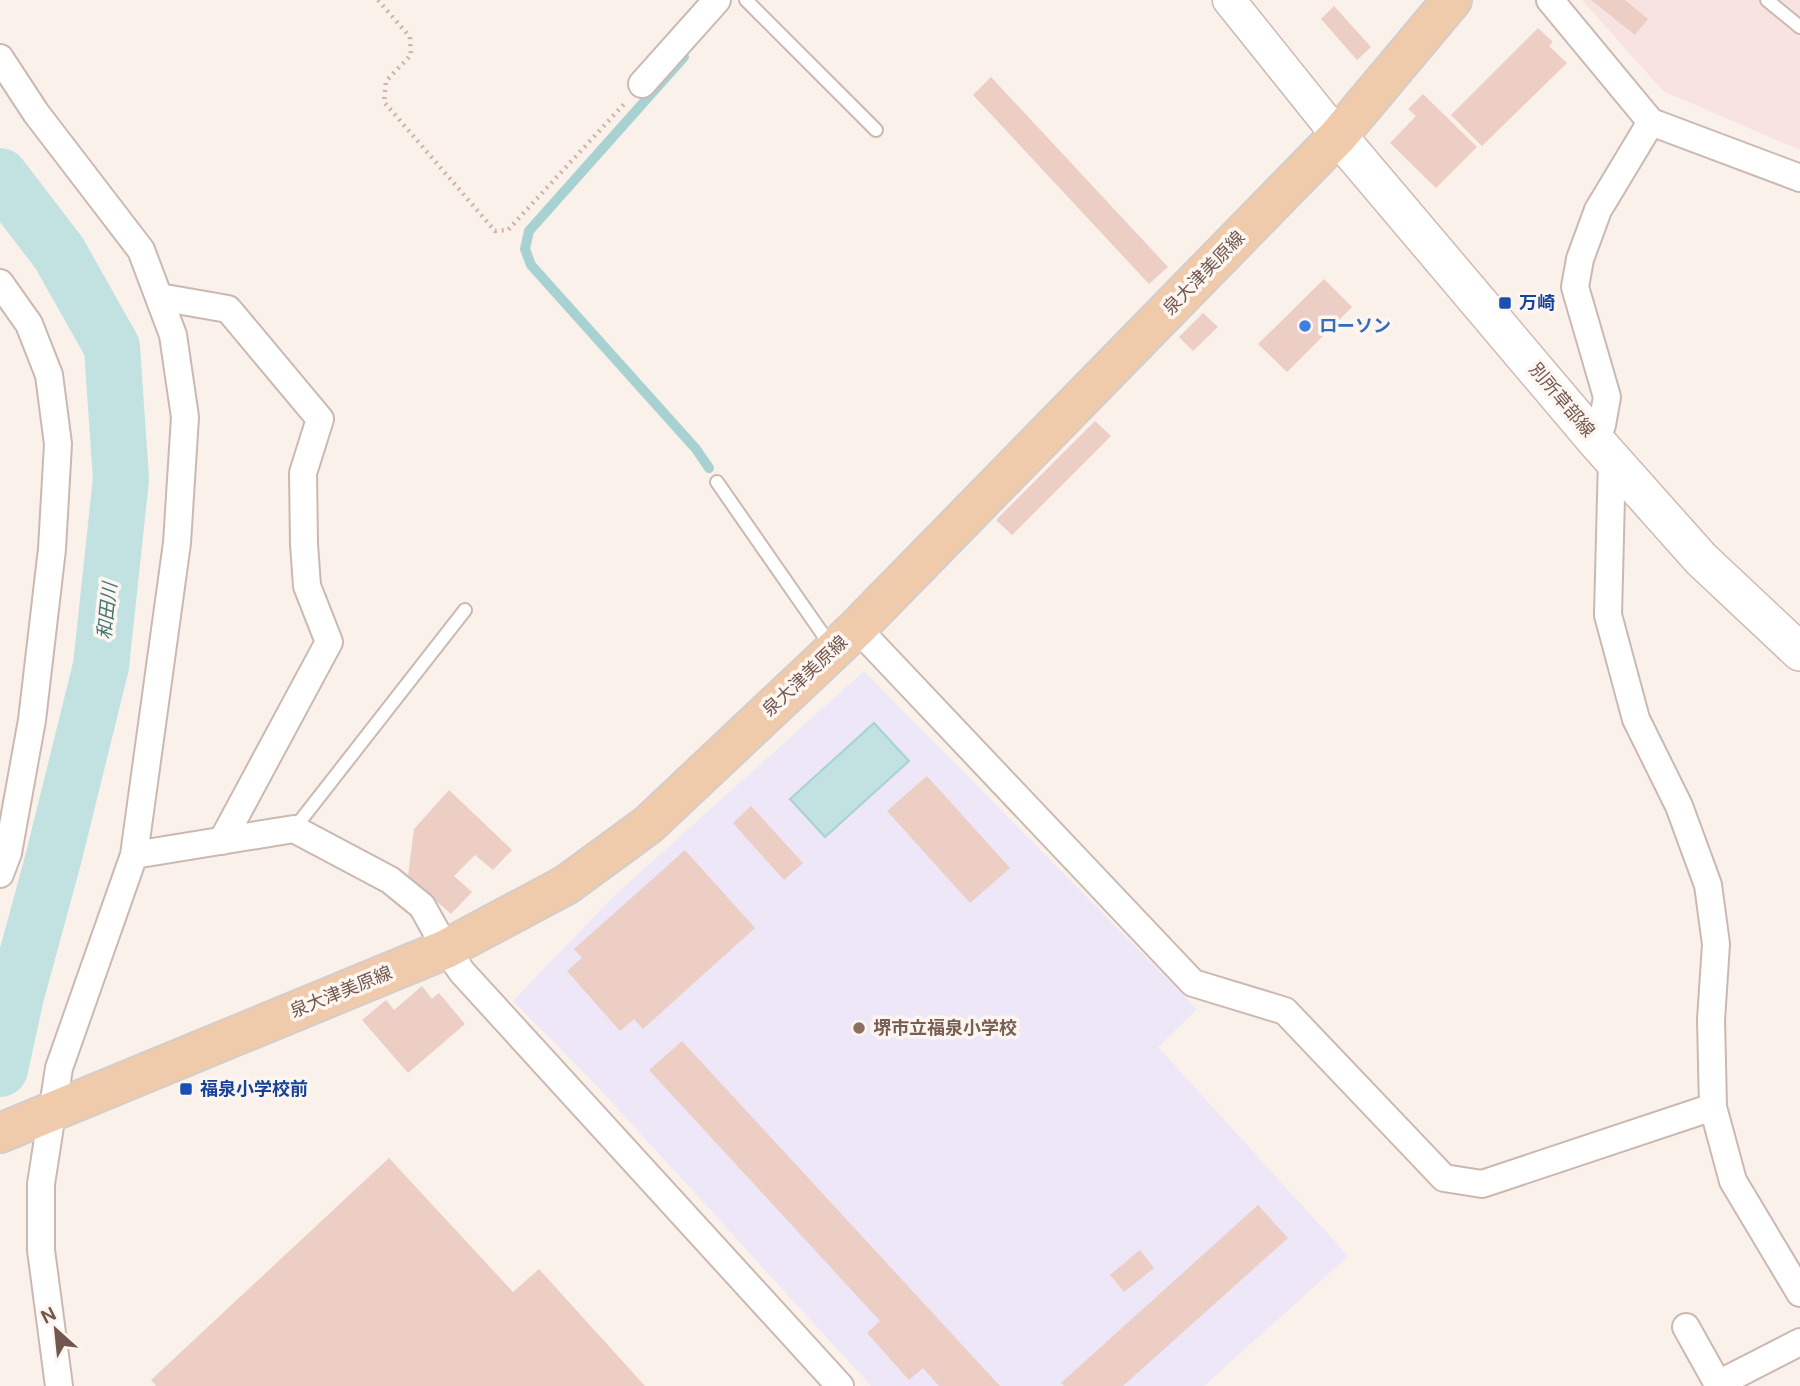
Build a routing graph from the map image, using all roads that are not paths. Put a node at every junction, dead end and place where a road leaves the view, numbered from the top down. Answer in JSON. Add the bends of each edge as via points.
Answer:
{"nodes":[{"id":1,"x":717,"y":0,"type":"edge"},
{"id":2,"x":747,"y":0,"type":"edge"},
{"id":3,"x":1229,"y":0,"type":"edge"},
{"id":4,"x":1452,"y":0,"type":"edge"},
{"id":5,"x":1550,"y":0,"type":"edge"},
{"id":6,"x":1767,"y":0,"type":"edge"},
{"id":7,"x":1800,"y":27,"type":"edge"},
{"id":8,"x":0,"y":58,"type":"edge"},
{"id":9,"x":642,"y":84,"type":"road end"},
{"id":10,"x":1651,"y":122,"type":"junction"},
{"id":11,"x":876,"y":130,"type":"dead end"},
{"id":12,"x":1338,"y":136,"type":"junction"},
{"id":13,"x":1800,"y":178,"type":"edge"},
{"id":14,"x":0,"y":283,"type":"edge"},
{"id":15,"x":159,"y":297,"type":"junction"},
{"id":16,"x":1604,"y":449,"type":"junction"},
{"id":17,"x":717,"y":482,"type":"dead end"},
{"id":18,"x":465,"y":610,"type":"dead end"},
{"id":19,"x":845,"y":638,"type":"junction"},
{"id":20,"x":1800,"y":652,"type":"edge"},
{"id":21,"x":294,"y":829,"type":"junction"},
{"id":22,"x":222,"y":841,"type":"junction"},
{"id":23,"x":134,"y":855,"type":"junction"},
{"id":24,"x":0,"y":874,"type":"edge"},
{"id":25,"x":446,"y":949,"type":"junction"},
{"id":26,"x":1713,"y":1107,"type":"junction"},
{"id":27,"x":26,"y":1121,"type":"edge"},
{"id":28,"x":1800,"y":1293,"type":"edge"},
{"id":29,"x":1686,"y":1327,"type":"dead end"},
{"id":30,"x":1800,"y":1342,"type":"edge"},
{"id":31,"x":1719,"y":1385,"type":"edge"},
{"id":32,"x":59,"y":1386,"type":"edge"},
{"id":33,"x":840,"y":1386,"type":"edge"}],
"edges":[{"from":1,"to":9,"type":"street"},
{"from":2,"to":11,"type":"lane"},
{"from":3,"to":12,"type":"street"},
{"from":4,"to":12,"type":"main road","name":"泉大津美原線"},
{"from":5,"to":10,"type":"street"},
{"from":6,"to":7,"type":"lane"},
{"from":8,"to":15,"type":"street","via":[[36,113],[141,250]]},
{"from":10,"to":13,"type":"street"},
{"from":10,"to":16,"type":"street","via":[[1598,210],[1575,286],[1607,397]]},
{"from":12,"to":16,"type":"main road","name":"別所草部線"},
{"from":12,"to":19,"type":"main road","name":"泉大津美原線"},
{"from":14,"to":24,"type":"street","via":[[29,324],[49,375],[58,444],[52,550],[32,720],[8,853]]},
{"from":15,"to":22,"type":"street","via":[[228,309],[320,419],[303,472],[304,544],[307,586],[329,642]]},
{"from":15,"to":23,"type":"street","via":[[173,335],[185,417],[177,543]]},
{"from":16,"to":20,"type":"main road","name":"別所草部線","via":[[1701,559]]},
{"from":16,"to":26,"type":"street","via":[[1608,615],[1636,719],[1678,806],[1708,885],[1716,944],[1711,1020]]},
{"from":17,"to":19,"type":"lane"},
{"from":18,"to":21,"type":"lane"},
{"from":19,"to":25,"type":"main road","name":"泉大津美原線","via":[[648,825],[566,885]]},
{"from":19,"to":26,"type":"street","via":[[1193,983],[1285,1012],[1444,1178],[1482,1184]]},
{"from":21,"to":22,"type":"street"},
{"from":21,"to":25,"type":"street","via":[[390,880],[422,906]]},
{"from":22,"to":23,"type":"street"},
{"from":23,"to":27,"type":"street","via":[[59,1068]]},
{"from":25,"to":27,"type":"main road","name":"泉大津美原線"},
{"from":25,"to":33,"type":"street","via":[[462,972]]},
{"from":26,"to":28,"type":"street","via":[[1733,1181]]},
{"from":27,"to":32,"type":"street","via":[[41,1184],[41,1250]]},
{"from":29,"to":31,"type":"street"},
{"from":30,"to":31,"type":"street"}]}
